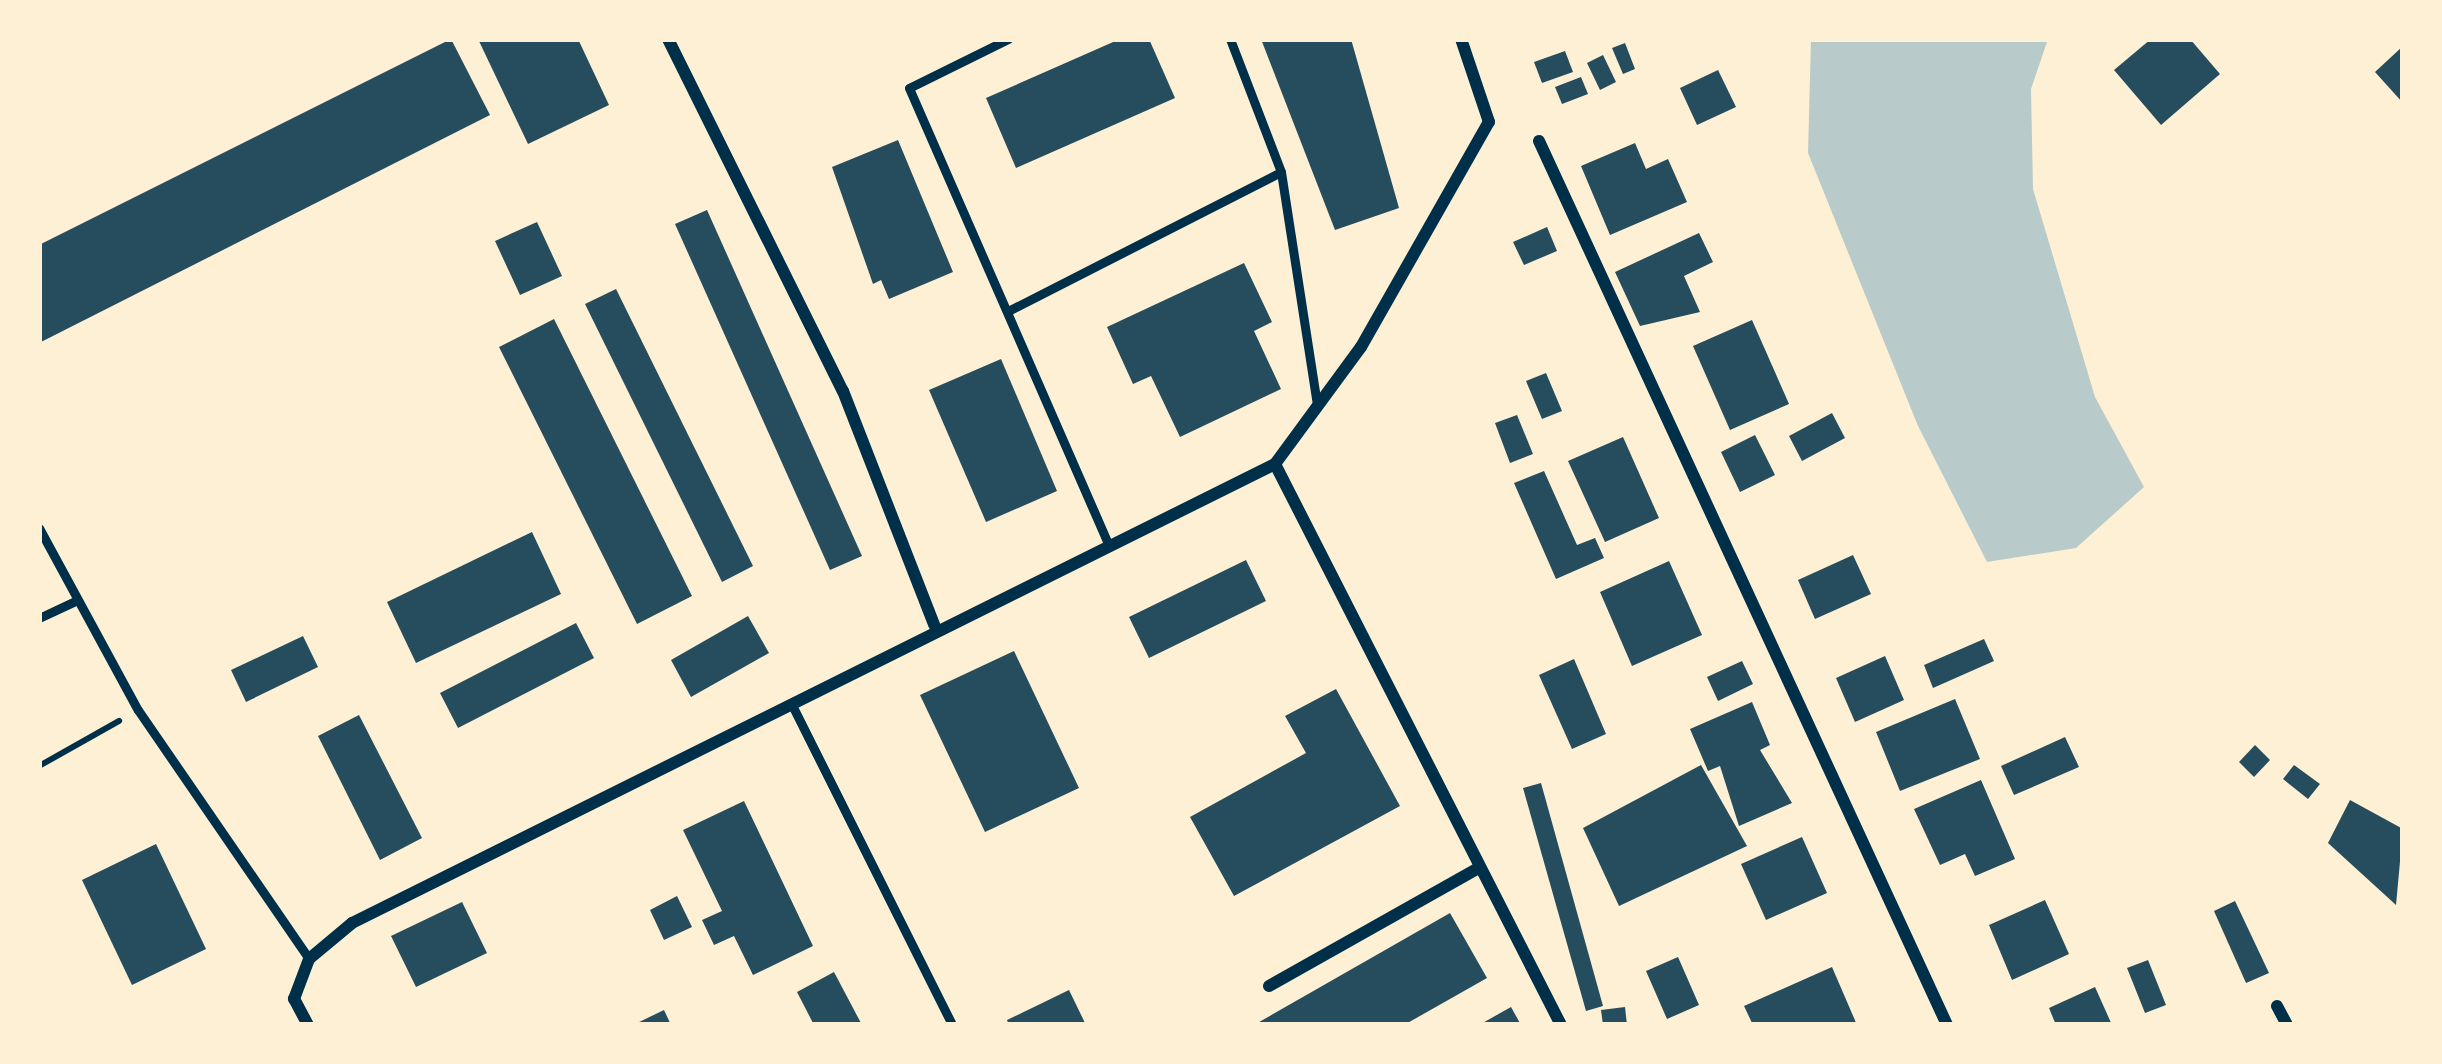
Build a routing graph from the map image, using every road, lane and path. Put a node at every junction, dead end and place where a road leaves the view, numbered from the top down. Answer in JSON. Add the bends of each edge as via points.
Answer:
{"nodes":[{"id":1,"x":668,"y":39,"type":"edge"},
{"id":2,"x":1008,"y":39,"type":"edge"},
{"id":3,"x":1230,"y":39,"type":"edge"},
{"id":4,"x":1461,"y":39,"type":"edge"},
{"id":5,"x":1539,"y":141,"type":"dead end"},
{"id":6,"x":1281,"y":172,"type":"junction"},
{"id":7,"x":1008,"y":311,"type":"junction"},
{"id":8,"x":1318,"y":413,"type":"junction"},
{"id":9,"x":1275,"y":464,"type":"junction"},
{"id":10,"x":39,"y":527,"type":"edge"},
{"id":11,"x":1107,"y":541,"type":"junction"},
{"id":12,"x":73,"y":602,"type":"junction"},
{"id":13,"x":39,"y":618,"type":"edge"},
{"id":14,"x":934,"y":625,"type":"junction"},
{"id":15,"x":793,"y":707,"type":"junction"},
{"id":16,"x":138,"y":710,"type":"junction"},
{"id":17,"x":39,"y":766,"type":"edge"},
{"id":18,"x":1478,"y":869,"type":"junction"},
{"id":19,"x":309,"y":959,"type":"junction"},
{"id":20,"x":1269,"y":986,"type":"dead end"},
{"id":21,"x":2277,"y":1006,"type":"dead end"},
{"id":22,"x":308,"y":1025,"type":"edge"},
{"id":23,"x":952,"y":1025,"type":"edge"},
{"id":24,"x":1561,"y":1025,"type":"edge"},
{"id":25,"x":1947,"y":1025,"type":"edge"},
{"id":26,"x":2288,"y":1025,"type":"edge"}],
"edges":[{"from":1,"to":14,"type":"street","via":[[843,391]]},
{"from":2,"to":7,"type":"lane","via":[[909,88]]},
{"from":3,"to":6,"type":"lane"},
{"from":4,"to":8,"type":"street","via":[[1489,122]]},
{"from":5,"to":25,"type":"street"},
{"from":6,"to":7,"type":"lane"},
{"from":6,"to":8,"type":"lane"},
{"from":7,"to":11,"type":"lane"},
{"from":8,"to":9,"type":"street"},
{"from":9,"to":11,"type":"street"},
{"from":9,"to":18,"type":"street"},
{"from":10,"to":12,"type":"lane"},
{"from":11,"to":14,"type":"street"},
{"from":12,"to":13,"type":"lane"},
{"from":12,"to":16,"type":"lane"},
{"from":14,"to":15,"type":"street"},
{"from":15,"to":19,"type":"street","via":[[572,805],[352,923]]},
{"from":15,"to":23,"type":"lane"},
{"from":16,"to":17,"type":"path"},
{"from":16,"to":19,"type":"lane"},
{"from":18,"to":20,"type":"street"},
{"from":18,"to":24,"type":"street"},
{"from":19,"to":22,"type":"street","via":[[294,999]]},
{"from":21,"to":26,"type":"street"}]}
